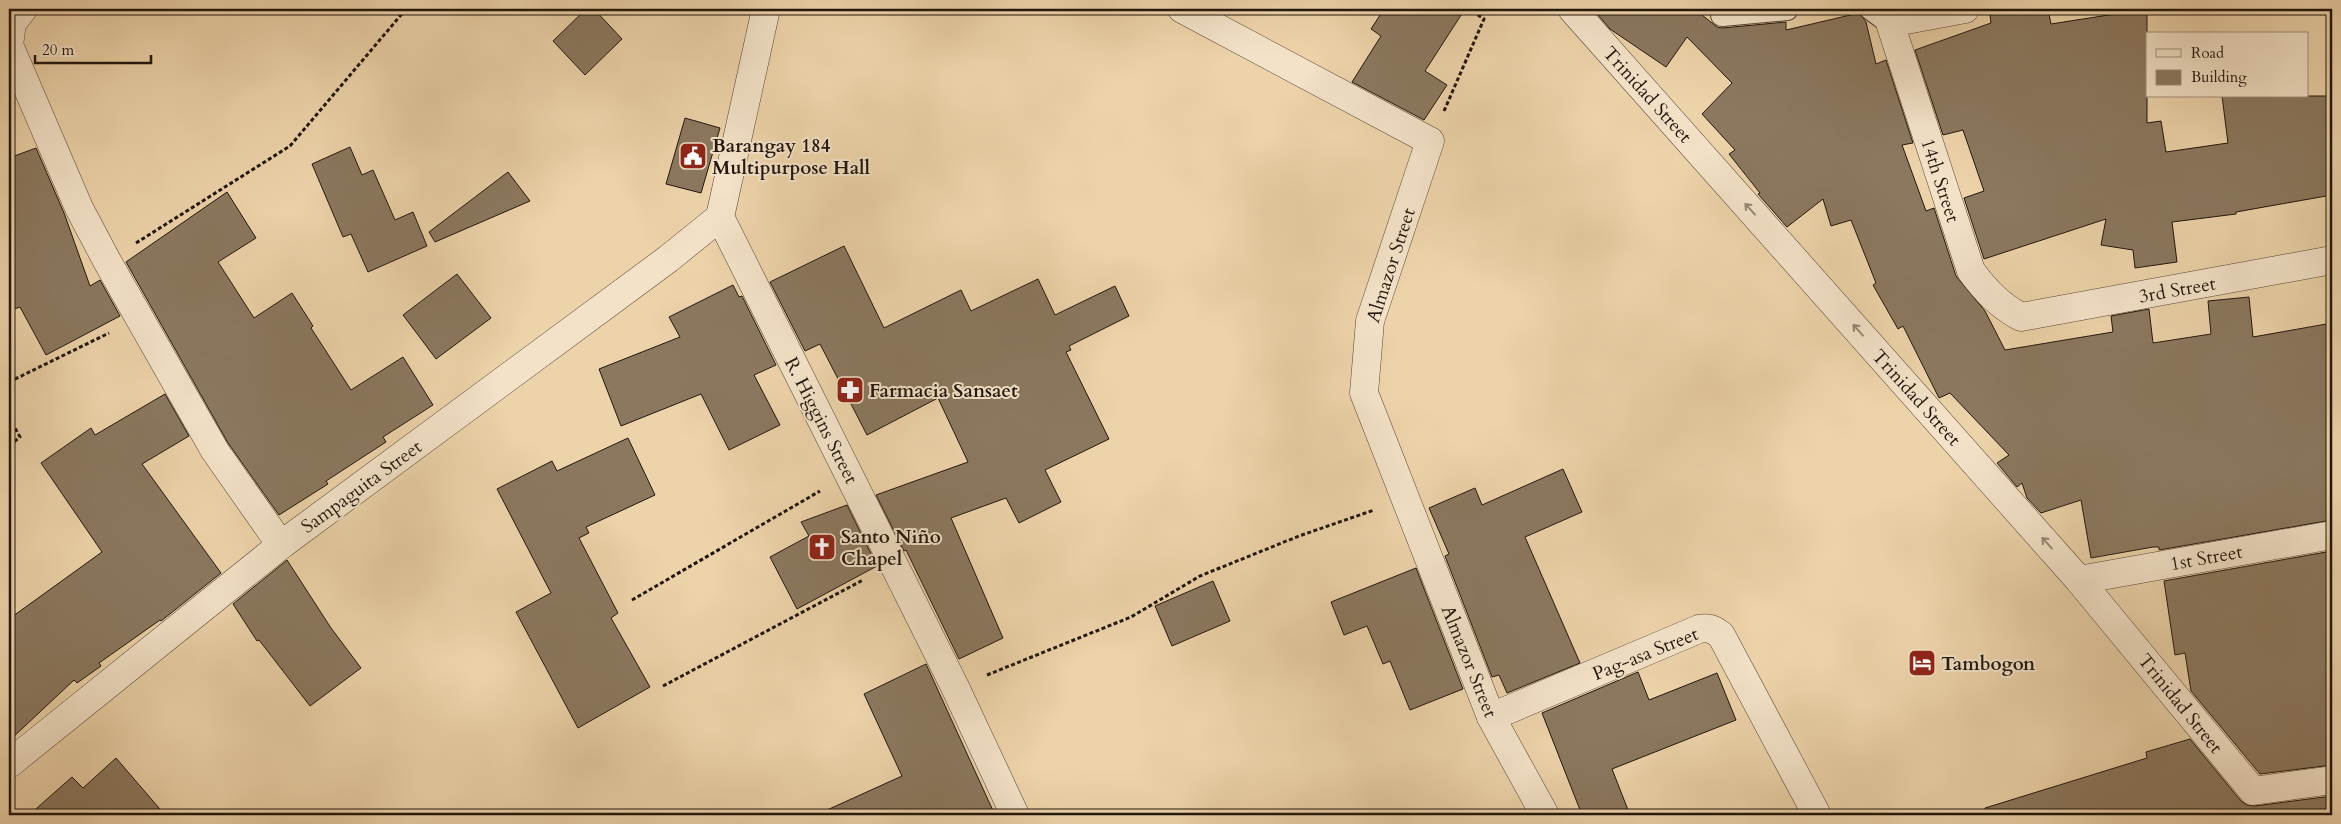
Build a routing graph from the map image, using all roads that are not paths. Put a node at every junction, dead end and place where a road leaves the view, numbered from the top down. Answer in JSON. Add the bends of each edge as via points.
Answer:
{"nodes":[{"id":1,"x":22,"y":9,"type":"edge"},
{"id":2,"x":766,"y":9,"type":"edge"},
{"id":3,"x":1182,"y":9,"type":"edge"},
{"id":4,"x":1572,"y":9,"type":"edge"},
{"id":5,"x":1788,"y":9,"type":"edge"},
{"id":6,"x":1965,"y":9,"type":"edge"},
{"id":7,"x":1722,"y":15,"type":"dead end"},
{"id":8,"x":1880,"y":16,"type":"edge"},
{"id":9,"x":720,"y":217,"type":"junction"},
{"id":10,"x":2332,"y":260,"type":"edge"},
{"id":11,"x":2021,"y":317,"type":"joint"},
{"id":12,"x":2332,"y":534,"type":"edge"},
{"id":13,"x":281,"y":545,"type":"junction"},
{"id":14,"x":2079,"y":580,"type":"junction"},
{"id":15,"x":1492,"y":717,"type":"junction"},
{"id":16,"x":9,"y":764,"type":"edge"},
{"id":17,"x":2332,"y":780,"type":"edge"},
{"id":18,"x":1015,"y":815,"type":"edge"},
{"id":19,"x":1545,"y":815,"type":"edge"},
{"id":20,"x":1817,"y":815,"type":"edge"}],
"edges":[{"from":1,"to":13,"type":"street","via":[[12,23],[9,45],[79,208],[215,451]]},
{"from":2,"to":9,"type":"street"},
{"from":3,"to":15,"type":"street","name":"Almazor Street","via":[[1430,142],[1370,321],[1364,393]]},
{"from":14,"to":4,"type":"street","name":"Trinidad Street","one_way":true},
{"from":5,"to":7,"type":"lane"},
{"from":6,"to":8,"type":"street"},
{"from":8,"to":11,"type":"street","name":"14th Street","via":[[1971,271],[2002,307]]},
{"from":9,"to":13,"type":"street","name":"Sampaguita Street","via":[[668,260]]},
{"from":9,"to":18,"type":"street","name":"R. Higgins Street","via":[[894,564]]},
{"from":10,"to":11,"type":"street","name":"3rd Street"},
{"from":12,"to":14,"type":"street","name":"1st Street"},
{"from":13,"to":16,"type":"street","name":"Sampaguita Street"},
{"from":14,"to":17,"type":"street","name":"Trinidad Street","via":[[2253,791]]},
{"from":15,"to":19,"type":"street","name":"Almazor Street"},
{"from":15,"to":20,"type":"street","name":"Pag-asa Street","via":[[1698,629],[1714,630],[1721,635]]}]}
